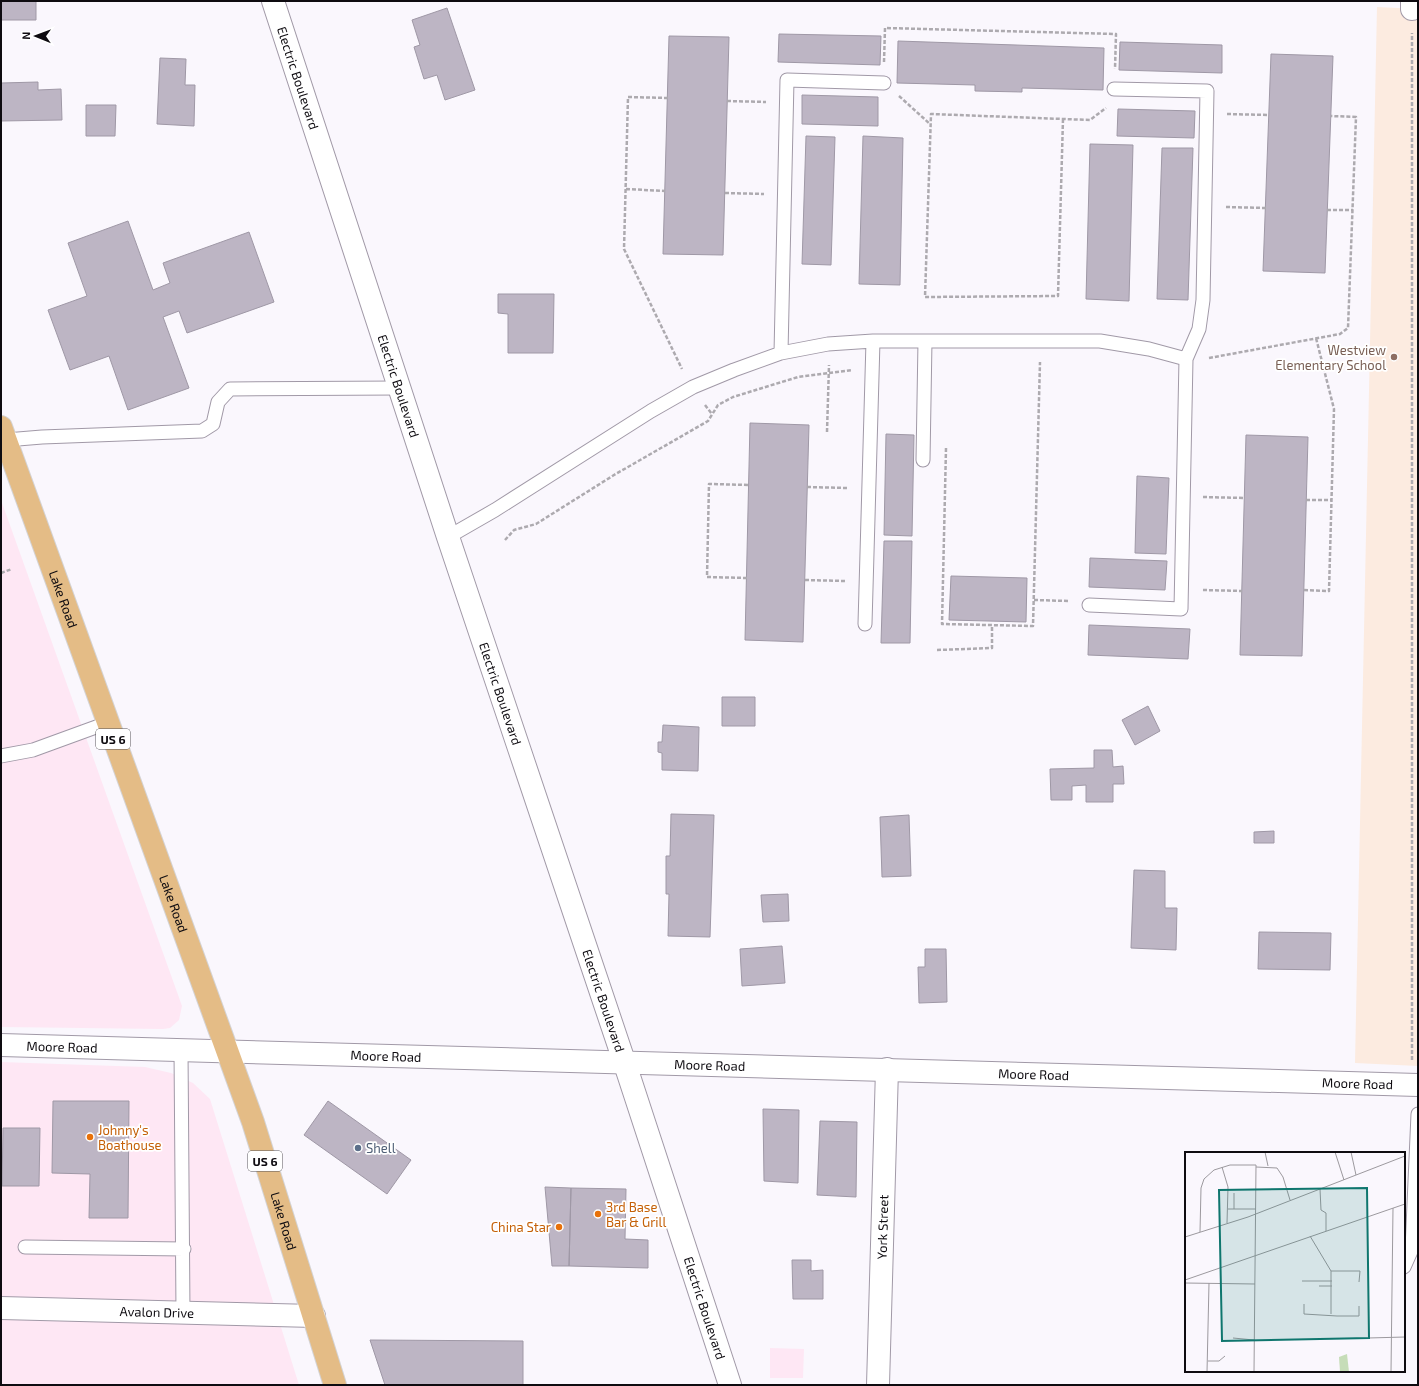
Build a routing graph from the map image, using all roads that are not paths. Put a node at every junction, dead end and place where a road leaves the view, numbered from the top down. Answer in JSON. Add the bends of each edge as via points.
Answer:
{"nodes":[{"id":1,"x":273,"y":1,"type":"edge"},
{"id":2,"x":884,"y":83,"type":"road end"},
{"id":3,"x":1114,"y":89,"type":"road end"},
{"id":4,"x":873,"y":341,"type":"junction"},
{"id":5,"x":925,"y":341,"type":"junction"},
{"id":6,"x":781,"y":353,"type":"junction"},
{"id":7,"x":1186,"y":359,"type":"junction"},
{"id":8,"x":400,"y":388,"type":"junction"},
{"id":9,"x":3,"y":434,"type":"edge"},
{"id":10,"x":923,"y":460,"type":"dead end"},
{"id":11,"x":448,"y":537,"type":"junction"},
{"id":12,"x":1089,"y":605,"type":"road end"},
{"id":13,"x":866,"y":624,"type":"dead end"},
{"id":14,"x":107,"y":723,"type":"junction"},
{"id":15,"x":1,"y":756,"type":"edge"},
{"id":16,"x":1,"y":1045,"type":"edge"},
{"id":17,"x":181,"y":1050,"type":"junction"},
{"id":18,"x":227,"y":1051,"type":"junction"},
{"id":19,"x":624,"y":1061,"type":"junction"},
{"id":20,"x":887,"y":1069,"type":"junction"},
{"id":21,"x":1414,"y":1085,"type":"edge"},
{"id":22,"x":1418,"y":1114,"type":"edge"},
{"id":23,"x":25,"y":1247,"type":"dead end"},
{"id":24,"x":184,"y":1248,"type":"junction"},
{"id":25,"x":1405,"y":1264,"type":"edge"},
{"id":26,"x":1,"y":1308,"type":"edge"},
{"id":27,"x":183,"y":1313,"type":"junction"},
{"id":28,"x":314,"y":1316,"type":"junction"},
{"id":29,"x":334,"y":1385,"type":"edge"},
{"id":30,"x":730,"y":1385,"type":"edge"},
{"id":31,"x":878,"y":1385,"type":"edge"}],
"edges":[{"from":1,"to":8,"type":"street","name":"Electric Boulevard"},
{"from":2,"to":6,"type":"lane","via":[[787,80]]},
{"from":3,"to":7,"type":"lane","via":[[1208,91],[1201,314],[1199,329]]},
{"from":4,"to":5,"type":"lane"},
{"from":4,"to":6,"type":"lane","via":[[828,344]]},
{"from":4,"to":13,"type":"lane"},
{"from":5,"to":7,"type":"lane","via":[[1100,341],[1149,349]]},
{"from":5,"to":10,"type":"lane"},
{"from":6,"to":11,"type":"lane","via":[[693,387]]},
{"from":7,"to":12,"type":"lane","via":[[1180,609]]},
{"from":8,"to":9,"type":"lane","via":[[230,389],[218,402],[213,424],[202,431],[42,437]]},
{"from":8,"to":11,"type":"street","name":"Electric Boulevard"},
{"from":9,"to":14,"type":"main road","name":"Lake Road","number":"US 6"},
{"from":11,"to":19,"type":"street","name":"Electric Boulevard"},
{"from":14,"to":15,"type":"lane","via":[[33,750]]},
{"from":14,"to":18,"type":"main road","name":"Lake Road","number":"US 6"},
{"from":16,"to":17,"type":"street","name":"Moore Road"},
{"from":17,"to":18,"type":"street","name":"Moore Road"},
{"from":17,"to":24,"type":"lane"},
{"from":18,"to":19,"type":"street","name":"Moore Road"},
{"from":18,"to":28,"type":"main road","name":"Lake Road","number":"US 6","via":[[253,1122]]},
{"from":19,"to":20,"type":"street","name":"Moore Road"},
{"from":19,"to":30,"type":"street","name":"Electric Boulevard"},
{"from":20,"to":21,"type":"street","name":"Moore Road"},
{"from":20,"to":31,"type":"street","name":"York Street"},
{"from":22,"to":25,"type":"lane","via":[[1412,1249]]},
{"from":23,"to":24,"type":"lane"},
{"from":24,"to":27,"type":"lane"},
{"from":26,"to":27,"type":"street","name":"Avalon Drive"},
{"from":27,"to":28,"type":"street","name":"Avalon Drive"},
{"from":28,"to":29,"type":"main road","name":"Lake Road","number":"US 6"}]}
